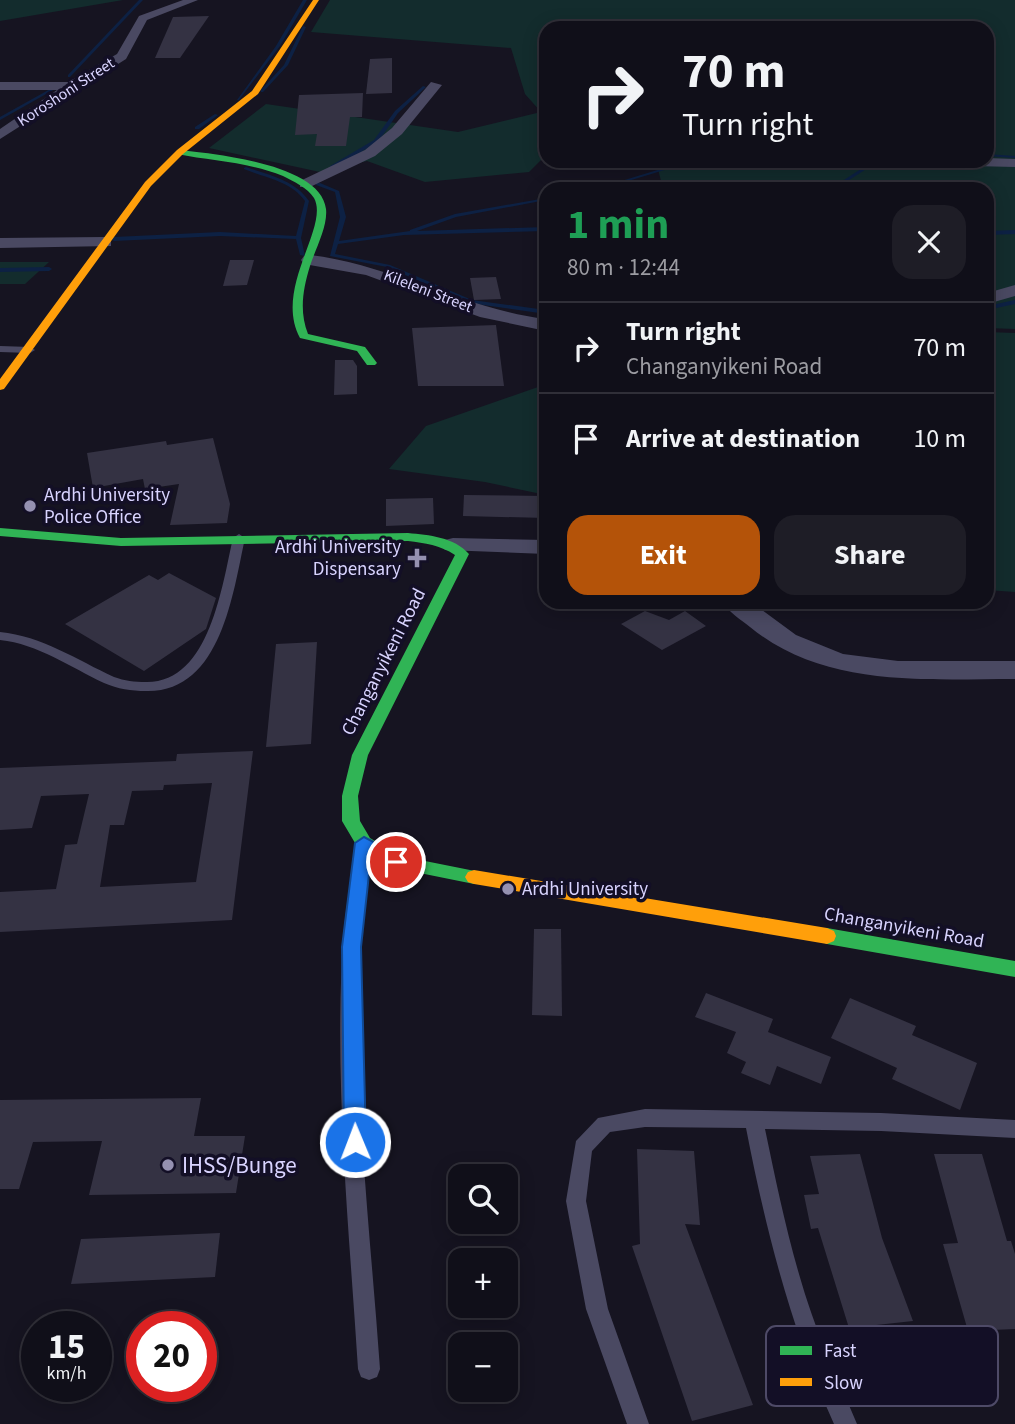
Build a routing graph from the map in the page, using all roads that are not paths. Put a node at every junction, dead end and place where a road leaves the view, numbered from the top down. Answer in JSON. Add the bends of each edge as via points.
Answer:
{"nodes":[{"id":1,"x":193,"y":0,"type":"edge"},
{"id":2,"x":316,"y":0,"type":"edge"},
{"id":3,"x":436,"y":85,"type":"dead end"},
{"id":4,"x":0,"y":86,"type":"edge"},
{"id":5,"x":71,"y":86,"type":"junction"},
{"id":6,"x":0,"y":135,"type":"edge"},
{"id":7,"x":180,"y":152,"type":"junction"},
{"id":8,"x":994,"y":163,"type":"edge"},
{"id":9,"x":1015,"y":163,"type":"edge"},
{"id":10,"x":305,"y":184,"type":"junction"},
{"id":11,"x":105,"y":242,"type":"junction"},
{"id":12,"x":0,"y":243,"type":"edge"},
{"id":13,"x":310,"y":260,"type":"junction"},
{"id":14,"x":1015,"y":290,"type":"edge"},
{"id":15,"x":994,"y":297,"type":"edge"},
{"id":16,"x":539,"y":324,"type":"edge"},
{"id":17,"x":0,"y":349,"type":"edge"},
{"id":18,"x":30,"y":350,"type":"junction"},
{"id":19,"x":371,"y":363,"type":"dead end"},
{"id":20,"x":0,"y":387,"type":"edge"},
{"id":21,"x":0,"y":532,"type":"edge"},
{"id":22,"x":239,"y":538,"type":"junction"},
{"id":23,"x":453,"y":545,"type":"junction"},
{"id":24,"x":539,"y":547,"type":"edge"},
{"id":25,"x":744,"y":609,"type":"edge"},
{"id":26,"x":0,"y":636,"type":"edge"},
{"id":27,"x":1015,"y":670,"type":"edge"},
{"id":28,"x":364,"y":843,"type":"junction"},
{"id":29,"x":1015,"y":969,"type":"edge"},
{"id":30,"x":754,"y":1121,"type":"junction"},
{"id":31,"x":1015,"y":1129,"type":"edge"},
{"id":32,"x":803,"y":1326,"type":"edge"},
{"id":33,"x":369,"y":1369,"type":"dead end"},
{"id":34,"x":838,"y":1406,"type":"edge"},
{"id":35,"x":638,"y":1424,"type":"edge"},
{"id":36,"x":846,"y":1424,"type":"edge"}],
"edges":[{"from":1,"to":5,"type":"street","name":"Koroshoni Street","via":[[143,18],[122,56]]},
{"from":2,"to":7,"type":"street","via":[[260,86]]},
{"from":3,"to":10,"type":"street","via":[[397,131],[370,153]]},
{"from":4,"to":5,"type":"street"},
{"from":5,"to":6,"type":"street","name":"Koroshoni Street"},
{"from":7,"to":10,"type":"street","via":[[239,162]]},
{"from":7,"to":11,"type":"street","via":[[148,184]]},
{"from":8,"to":9,"type":"street"},
{"from":10,"to":13,"type":"street","via":[[321,200],[323,210]]},
{"from":11,"to":12,"type":"street"},
{"from":11,"to":18,"type":"street"},
{"from":13,"to":16,"type":"street","name":"Kileleni Street","via":[[372,270],[484,312]]},
{"from":13,"to":19,"type":"street","via":[[296,290],[294,316],[299,330],[314,340],[362,348]]},
{"from":14,"to":15,"type":"street"},
{"from":17,"to":18,"type":"lane"},
{"from":18,"to":20,"type":"street"},
{"from":21,"to":22,"type":"street","via":[[112,542]]},
{"from":22,"to":23,"type":"street","via":[[434,540]]},
{"from":22,"to":26,"type":"lane","via":[[214,639],[203,658],[181,677],[159,685],[128,686],[62,658],[42,644]]},
{"from":23,"to":24,"type":"street"},
{"from":23,"to":28,"type":"street","name":"Changanyikeni Road","via":[[462,554],[360,755],[350,796],[351,821]]},
{"from":25,"to":27,"type":"street","via":[[786,641],[822,657],[861,666]]},
{"from":28,"to":29,"type":"street","name":"Changanyikeni Road","via":[[396,862],[439,871]]},
{"from":28,"to":33,"type":"lane","via":[[351,947],[355,1142]]},
{"from":30,"to":31,"type":"lane"},
{"from":30,"to":32,"type":"lane","via":[[775,1229]]},
{"from":30,"to":35,"type":"lane","via":[[645,1118],[605,1124],[583,1147],[576,1200],[597,1309]]},
{"from":34,"to":36,"type":"lane"}]}
